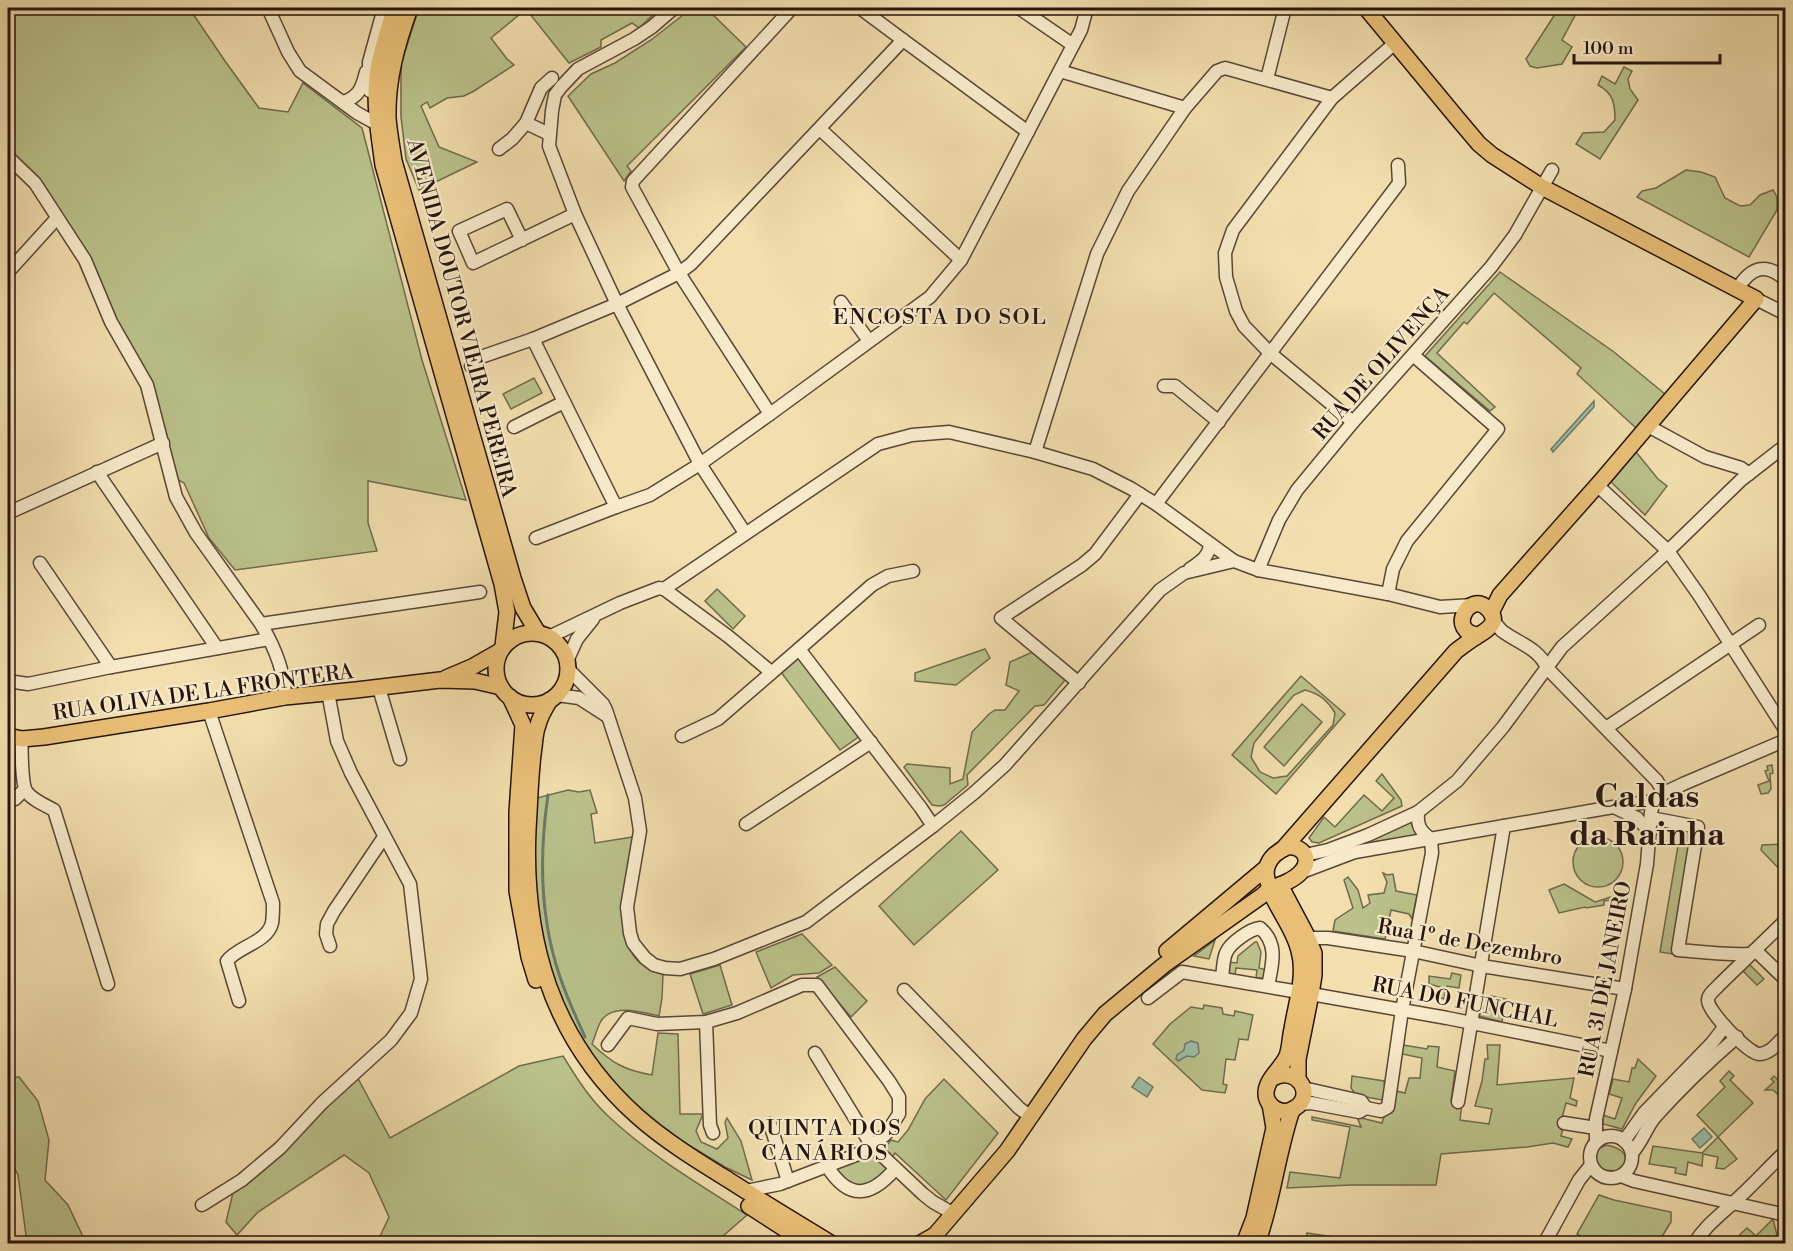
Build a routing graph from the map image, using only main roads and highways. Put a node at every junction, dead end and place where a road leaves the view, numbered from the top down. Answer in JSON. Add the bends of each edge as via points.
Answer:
{"nodes":[{"id":1,"x":395,"y":8,"type":"edge"},
{"id":2,"x":410,"y":8,"type":"edge"},
{"id":3,"x":1366,"y":8,"type":"edge"},
{"id":4,"x":1486,"y":619,"type":"junction"},
{"id":5,"x":1462,"y":623,"type":"junction"},
{"id":6,"x":544,"y":635,"type":"junction"},
{"id":7,"x":501,"y":649,"type":"junction"},
{"id":8,"x":1456,"y":651,"type":"junction"},
{"id":9,"x":440,"y":680,"type":"junction"},
{"id":10,"x":505,"y":692,"type":"junction"},
{"id":11,"x":553,"y":697,"type":"junction"},
{"id":12,"x":15,"y":737,"type":"edge"},
{"id":13,"x":1306,"y":822,"type":"junction"},
{"id":14,"x":1283,"y":849,"type":"junction"},
{"id":15,"x":1303,"y":852,"type":"junction"},
{"id":16,"x":1266,"y":868,"type":"junction"},
{"id":17,"x":1275,"y":887,"type":"junction"},
{"id":18,"x":1305,"y":993,"type":"junction"},
{"id":19,"x":1105,"y":1014,"type":"junction"},
{"id":20,"x":1274,"y":1078,"type":"junction"},
{"id":21,"x":1301,"y":1084,"type":"junction"},
{"id":22,"x":1270,"y":1104,"type":"junction"},
{"id":23,"x":1296,"y":1107,"type":"junction"},
{"id":24,"x":937,"y":1235,"type":"edge"},
{"id":25,"x":808,"y":1244,"type":"edge"},
{"id":26,"x":832,"y":1244,"type":"edge"},
{"id":27,"x":918,"y":1244,"type":"edge"},
{"id":28,"x":1244,"y":1244,"type":"edge"},
{"id":29,"x":1257,"y":1244,"type":"edge"}],
"edges":[{"from":1,"to":7,"type":"main road","name":"AVENIDA DOUTOR VIEIRA PEREIRA","via":[[377,75],[382,165],[502,584],[507,612]]},
{"from":2,"to":6,"type":"main road","name":"AVENIDA DOUTOR VIEIRA PEREIRA","via":[[390,77],[388,120],[394,161],[513,578],[523,608]]},
{"from":3,"to":4,"type":"main road","via":[[1479,144],[1508,166],[1756,299],[1500,595]]},
{"from":4,"to":5,"type":"main road","via":[[1469,632]]},
{"from":4,"to":5,"type":"main road","via":[[1464,611]]},
{"from":4,"to":8,"type":"main road"},
{"from":5,"to":8,"type":"main road"},
{"from":6,"to":7,"type":"main road","via":[[519,635]]},
{"from":6,"to":11,"type":"main road","via":[[561,647],[567,665],[566,680]]},
{"from":7,"to":9,"type":"main road","name":"RUA OLIVA DE LA FRONTERA"},
{"from":7,"to":10,"type":"main road","via":[[496,673]]},
{"from":8,"to":13,"type":"main road"},
{"from":9,"to":10,"type":"main road","name":"RUA OLIVA DE LA FRONTERA","via":[[475,681]]},
{"from":9,"to":12,"type":"main road","name":"RUA OLIVA DE LA FRONTERA","via":[[285,697],[96,730]]},
{"from":10,"to":11,"type":"main road","via":[[534,705]]},
{"from":10,"to":25,"type":"main road","via":[[523,724],[517,891],[529,957],[550,1017],[584,1071],[623,1116],[672,1155]]},
{"from":11,"to":26,"type":"main road","via":[[535,737],[528,885],[532,924],[546,979],[566,1029],[606,1086],[660,1135]]},
{"from":13,"to":14,"type":"main road"},
{"from":13,"to":15,"type":"main road"},
{"from":14,"to":15,"type":"main road","via":[[1296,846]]},
{"from":14,"to":16,"type":"main road"},
{"from":15,"to":17,"type":"main road","via":[[1302,872]]},
{"from":16,"to":17,"type":"main road","via":[[1266,878]]},
{"from":16,"to":19,"type":"main road","via":[[1124,986]]},
{"from":17,"to":18,"type":"main road","via":[[1274,897],[1299,949]]},
{"from":17,"to":18,"type":"main road","via":[[1314,953],[1314,975]]},
{"from":17,"to":19,"type":"main road","via":[[1161,967]]},
{"from":18,"to":20,"type":"main road","via":[[1287,1056]]},
{"from":18,"to":21,"type":"main road","via":[[1298,1059]]},
{"from":19,"to":24,"type":"main road","via":[[996,1166]]},
{"from":20,"to":21,"type":"main road","via":[[1288,1074]]},
{"from":20,"to":22,"type":"main road","via":[[1266,1090]]},
{"from":21,"to":23,"type":"main road","via":[[1303,1097]]},
{"from":22,"to":23,"type":"main road","via":[[1282,1111]]},
{"from":22,"to":28,"type":"main road","via":[[1274,1130],[1254,1218]]},
{"from":23,"to":29,"type":"main road","via":[[1285,1130]]},
{"from":24,"to":27,"type":"main road"}]}
